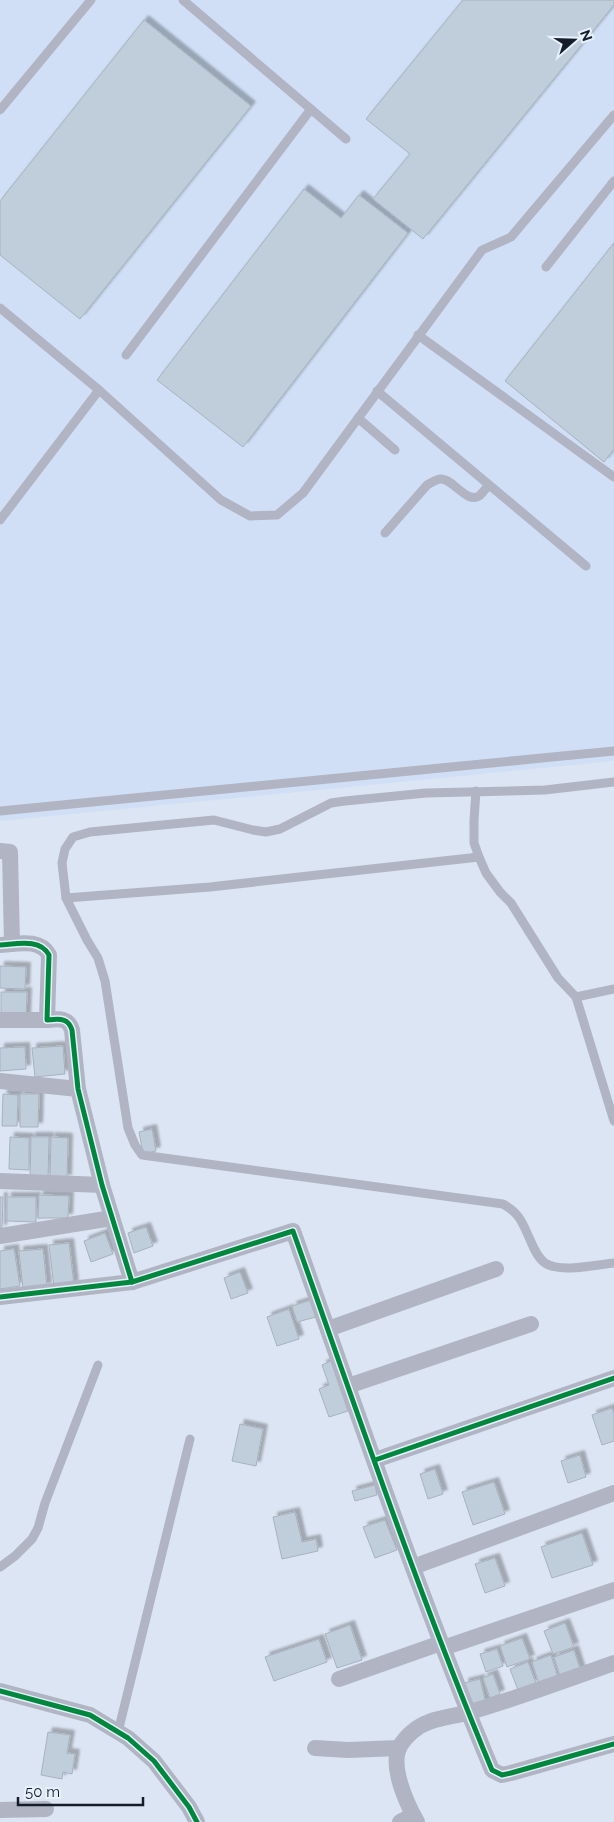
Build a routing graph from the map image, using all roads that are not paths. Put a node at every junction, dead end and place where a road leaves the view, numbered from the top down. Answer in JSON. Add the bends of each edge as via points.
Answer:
{"nodes":[{"id":1,"x":91,"y":0,"type":"edge"},
{"id":2,"x":183,"y":0,"type":"edge"},
{"id":3,"x":312,"y":109,"type":"junction"},
{"id":4,"x":0,"y":110,"type":"edge"},
{"id":5,"x":614,"y":115,"type":"edge"},
{"id":6,"x":346,"y":139,"type":"dead end"},
{"id":7,"x":614,"y":180,"type":"edge"},
{"id":8,"x":546,"y":267,"type":"dead end"},
{"id":9,"x":0,"y":308,"type":"edge"},
{"id":10,"x":418,"y":335,"type":"junction"},
{"id":11,"x":126,"y":355,"type":"dead end"},
{"id":12,"x":99,"y":390,"type":"junction"},
{"id":13,"x":378,"y":390,"type":"junction"},
{"id":14,"x":358,"y":418,"type":"junction"},
{"id":15,"x":395,"y":450,"type":"dead end"},
{"id":16,"x":614,"y":477,"type":"edge"},
{"id":17,"x":489,"y":485,"type":"junction"},
{"id":18,"x":0,"y":520,"type":"edge"},
{"id":19,"x":385,"y":533,"type":"dead end"},
{"id":20,"x":586,"y":566,"type":"dead end"},
{"id":21,"x":614,"y":751,"type":"edge"},
{"id":22,"x":614,"y":782,"type":"edge"},
{"id":23,"x":476,"y":791,"type":"junction"},
{"id":24,"x":0,"y":811,"type":"edge"},
{"id":25,"x":0,"y":852,"type":"edge"},
{"id":26,"x":479,"y":857,"type":"junction"},
{"id":27,"x":66,"y":898,"type":"junction"},
{"id":28,"x":6,"y":944,"type":"edge"},
{"id":29,"x":614,"y":989,"type":"edge"},
{"id":30,"x":576,"y":997,"type":"junction"},
{"id":31,"x":0,"y":1020,"type":"edge"},
{"id":32,"x":47,"y":1020,"type":"junction"},
{"id":33,"x":0,"y":1081,"type":"edge"},
{"id":34,"x":78,"y":1089,"type":"junction"},
{"id":35,"x":614,"y":1120,"type":"edge"},
{"id":36,"x":0,"y":1181,"type":"edge"},
{"id":37,"x":102,"y":1184,"type":"junction"},
{"id":38,"x":112,"y":1218,"type":"junction"},
{"id":39,"x":0,"y":1236,"type":"edge"},
{"id":40,"x":614,"y":1263,"type":"edge"},
{"id":41,"x":496,"y":1269,"type":"dead end"},
{"id":42,"x":132,"y":1282,"type":"junction"},
{"id":43,"x":0,"y":1297,"type":"edge"},
{"id":44,"x":531,"y":1324,"type":"dead end"},
{"id":45,"x":328,"y":1329,"type":"junction"},
{"id":46,"x":98,"y":1366,"type":"dead end"},
{"id":47,"x":614,"y":1378,"type":"edge"},
{"id":48,"x":348,"y":1386,"type":"junction"},
{"id":49,"x":190,"y":1439,"type":"dead end"},
{"id":50,"x":375,"y":1460,"type":"junction"},
{"id":51,"x":614,"y":1493,"type":"edge"},
{"id":52,"x":0,"y":1567,"type":"edge"},
{"id":53,"x":412,"y":1567,"type":"junction"},
{"id":54,"x":614,"y":1590,"type":"edge"},
{"id":55,"x":442,"y":1646,"type":"junction"},
{"id":56,"x":614,"y":1663,"type":"edge"},
{"id":57,"x":339,"y":1679,"type":"dead end"},
{"id":58,"x":0,"y":1691,"type":"edge"},
{"id":59,"x":468,"y":1713,"type":"junction"},
{"id":60,"x":118,"y":1732,"type":"junction"},
{"id":61,"x":614,"y":1744,"type":"edge"},
{"id":62,"x":315,"y":1748,"type":"dead end"},
{"id":63,"x":399,"y":1748,"type":"junction"},
{"id":64,"x":46,"y":1809,"type":"dead end"},
{"id":65,"x":0,"y":1810,"type":"edge"},
{"id":66,"x":410,"y":1820,"type":"edge"},
{"id":67,"x":197,"y":1822,"type":"edge"}],
"edges":[{"from":1,"to":4,"type":"lane"},
{"from":2,"to":3,"type":"lane"},
{"from":3,"to":6,"type":"lane"},
{"from":3,"to":11,"type":"lane"},
{"from":5,"to":10,"type":"lane","via":[[511,237],[482,250]]},
{"from":7,"to":8,"type":"lane"},
{"from":9,"to":12,"type":"lane"},
{"from":10,"to":13,"type":"lane"},
{"from":10,"to":16,"type":"lane"},
{"from":12,"to":14,"type":"lane","via":[[221,500],[250,516],[277,515],[303,493]]},
{"from":12,"to":18,"type":"lane"},
{"from":13,"to":14,"type":"lane"},
{"from":13,"to":17,"type":"lane"},
{"from":14,"to":15,"type":"lane"},
{"from":17,"to":19,"type":"lane","via":[[474,498],[447,480],[434,481]]},
{"from":17,"to":20,"type":"lane"},
{"from":21,"to":24,"type":"lane"},
{"from":22,"to":23,"type":"lane","via":[[545,790]]},
{"from":23,"to":26,"type":"lane","via":[[474,843]]},
{"from":23,"to":27,"type":"lane","via":[[331,803],[266,832],[214,820],[90,832],[73,837],[65,849],[62,863]]},
{"from":25,"to":28,"type":"street","via":[[10,852]]},
{"from":26,"to":27,"type":"lane","via":[[210,887]]},
{"from":26,"to":30,"type":"lane","via":[[486,873],[511,903],[558,978]]},
{"from":27,"to":40,"type":"lane","via":[[98,958],[105,981],[128,1128],[142,1154],[503,1204],[520,1217],[544,1263],[567,1268]]},
{"from":28,"to":32,"type":"street","via":[[46,948],[49,955]]},
{"from":29,"to":30,"type":"lane"},
{"from":30,"to":35,"type":"lane"},
{"from":31,"to":32,"type":"street"},
{"from":32,"to":34,"type":"street","via":[[62,1019],[70,1024]]},
{"from":33,"to":34,"type":"street"},
{"from":34,"to":37,"type":"street"},
{"from":36,"to":37,"type":"street"},
{"from":37,"to":38,"type":"street"},
{"from":38,"to":39,"type":"street"},
{"from":38,"to":42,"type":"street"},
{"from":41,"to":45,"type":"street"},
{"from":42,"to":43,"type":"street"},
{"from":42,"to":45,"type":"street","via":[[293,1231]]},
{"from":44,"to":48,"type":"street"},
{"from":45,"to":48,"type":"street"},
{"from":46,"to":52,"type":"lane","via":[[38,1528],[32,1539]]},
{"from":47,"to":50,"type":"street"},
{"from":48,"to":50,"type":"street"},
{"from":49,"to":60,"type":"lane"},
{"from":50,"to":53,"type":"street"},
{"from":51,"to":53,"type":"street"},
{"from":53,"to":55,"type":"street"},
{"from":54,"to":55,"type":"street"},
{"from":55,"to":57,"type":"street"},
{"from":55,"to":59,"type":"street"},
{"from":56,"to":59,"type":"street"},
{"from":58,"to":60,"type":"street","via":[[90,1715]]},
{"from":59,"to":61,"type":"street","via":[[492,1770],[502,1775]]},
{"from":59,"to":63,"type":"street","via":[[428,1722],[415,1730]]},
{"from":60,"to":67,"type":"street","via":[[154,1761]]},
{"from":62,"to":63,"type":"street"},
{"from":63,"to":66,"type":"street","via":[[398,1775]]},
{"from":64,"to":65,"type":"street"}]}
